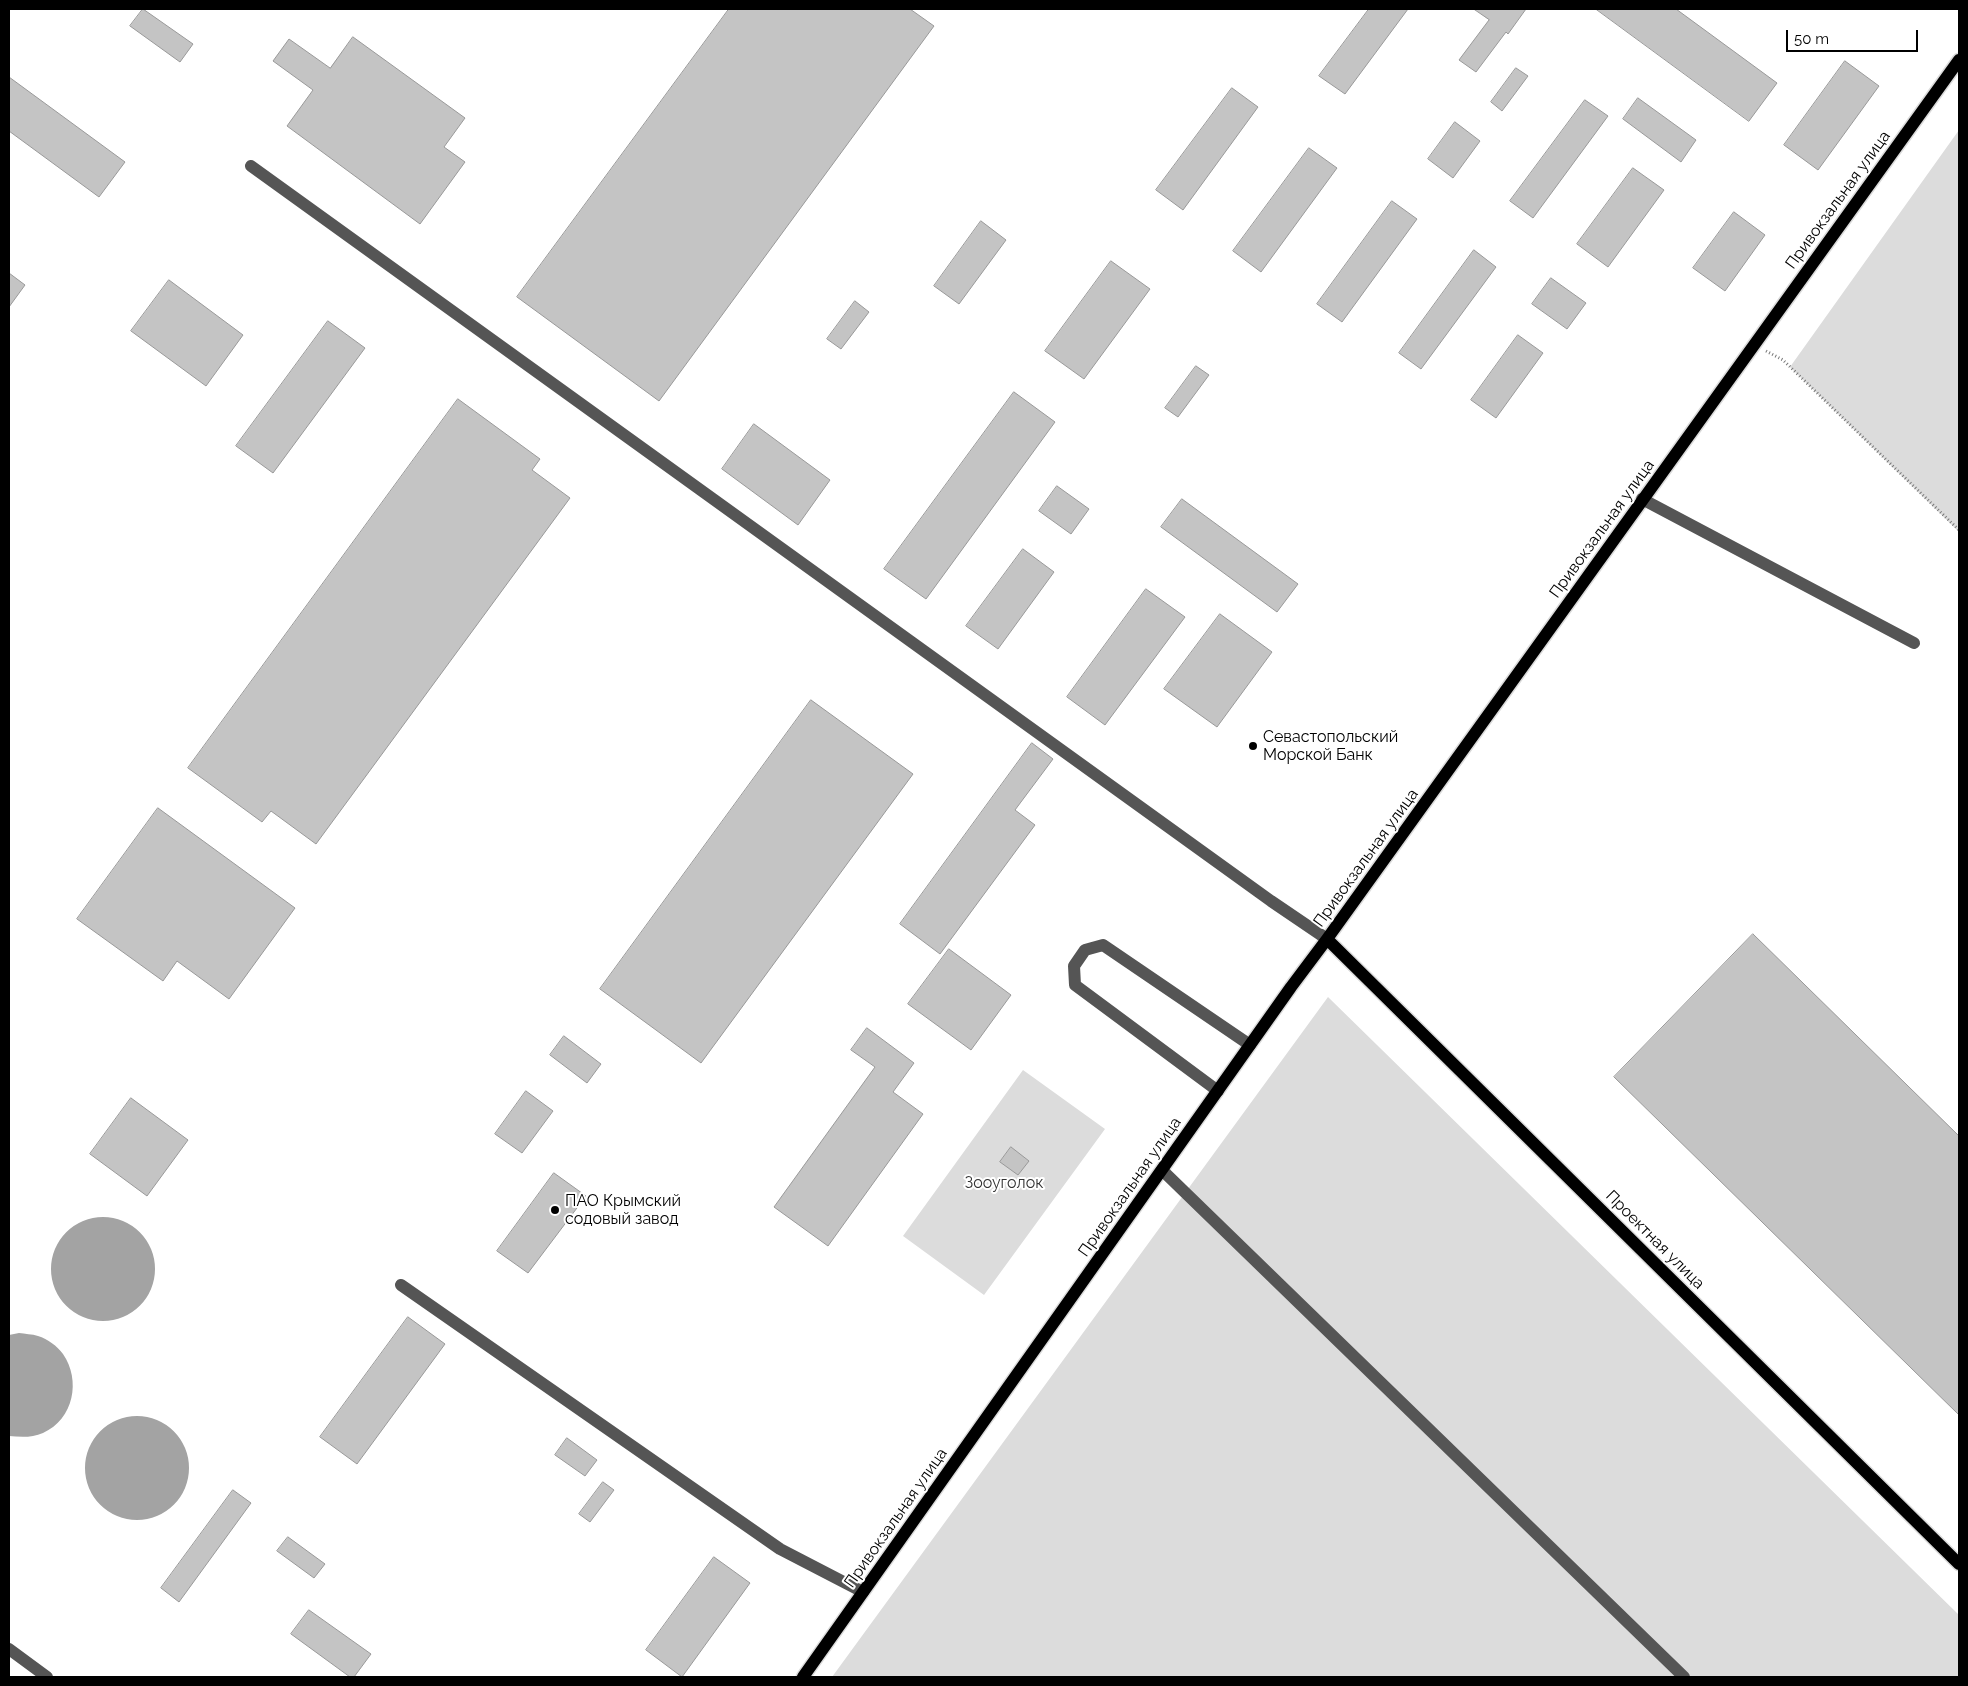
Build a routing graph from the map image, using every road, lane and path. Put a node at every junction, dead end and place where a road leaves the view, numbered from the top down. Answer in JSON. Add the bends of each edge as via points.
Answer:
{"nodes":[{"id":1,"x":1959,"y":60,"type":"edge"},
{"id":2,"x":251,"y":166,"type":"dead end"},
{"id":3,"x":1754,"y":344,"type":"junction"},
{"id":4,"x":1642,"y":500,"type":"junction"},
{"id":5,"x":1959,"y":530,"type":"edge"},
{"id":6,"x":1914,"y":643,"type":"dead end"},
{"id":7,"x":1328,"y":939,"type":"junction"},
{"id":8,"x":1250,"y":1045,"type":"junction"},
{"id":9,"x":1218,"y":1091,"type":"junction"},
{"id":10,"x":1162,"y":1170,"type":"junction"},
{"id":11,"x":401,"y":1285,"type":"dead end"},
{"id":12,"x":1959,"y":1564,"type":"edge"},
{"id":13,"x":863,"y":1592,"type":"junction"},
{"id":14,"x":9,"y":1649,"type":"edge"},
{"id":15,"x":47,"y":1677,"type":"edge"},
{"id":16,"x":803,"y":1677,"type":"edge"},
{"id":17,"x":1684,"y":1677,"type":"edge"}],
"edges":[{"from":1,"to":3,"type":"main road","name":"Привокзальная улица"},
{"from":2,"to":7,"type":"lane"},
{"from":3,"to":4,"type":"main road","name":"Привокзальная улица"},
{"from":3,"to":5,"type":"path","via":[[1783,360]]},
{"from":4,"to":6,"type":"lane"},
{"from":4,"to":7,"type":"main road","name":"Привокзальная улица"},
{"from":7,"to":8,"type":"main road","name":"Привокзальная улица"},
{"from":7,"to":12,"type":"main road","name":"Проектная улица"},
{"from":8,"to":9,"type":"main road","name":"Привокзальная улица"},
{"from":8,"to":9,"type":"lane","via":[[1103,945],[1085,950],[1074,966],[1075,985]]},
{"from":9,"to":10,"type":"main road","name":"Привокзальная улица"},
{"from":10,"to":13,"type":"main road","name":"Привокзальная улица"},
{"from":10,"to":17,"type":"lane"},
{"from":11,"to":13,"type":"lane","via":[[780,1550]]},
{"from":13,"to":16,"type":"main road","name":"Привокзальная улица"},
{"from":14,"to":15,"type":"lane"}]}
